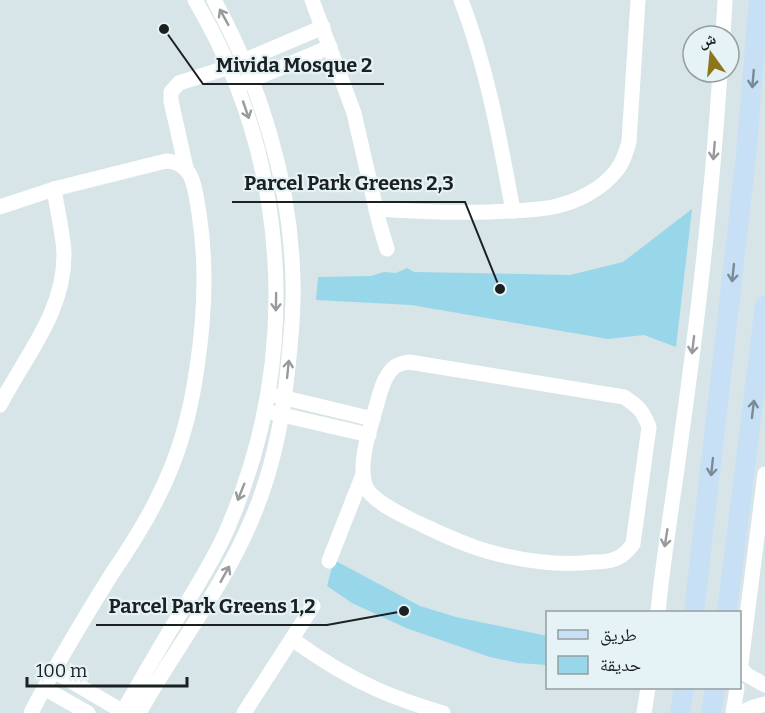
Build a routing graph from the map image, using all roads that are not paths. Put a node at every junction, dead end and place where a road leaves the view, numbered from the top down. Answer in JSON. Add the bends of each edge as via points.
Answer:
{"nodes":[{"id":1,"x":195,"y":0,"type":"edge"},
{"id":2,"x":214,"y":0,"type":"edge"},
{"id":3,"x":312,"y":0,"type":"edge"},
{"id":4,"x":461,"y":0,"type":"edge"},
{"id":5,"x":638,"y":0,"type":"edge"},
{"id":6,"x":725,"y":0,"type":"edge"},
{"id":7,"x":759,"y":0,"type":"edge"},
{"id":8,"x":724,"y":24,"type":"edge"},
{"id":9,"x":323,"y":27,"type":"junction"},
{"id":10,"x":330,"y":47,"type":"junction"},
{"id":11,"x":244,"y":60,"type":"junction"},
{"id":12,"x":229,"y":67,"type":"junction"},
{"id":13,"x":252,"y":80,"type":"junction"},
{"id":14,"x":719,"y":84,"type":"edge"},
{"id":15,"x":237,"y":86,"type":"junction"},
{"id":16,"x":186,"y":168,"type":"junction"},
{"id":17,"x":54,"y":189,"type":"junction"},
{"id":18,"x":0,"y":207,"type":"edge"},
{"id":19,"x":376,"y":209,"type":"junction"},
{"id":20,"x":513,"y":211,"type":"junction"},
{"id":21,"x":387,"y":249,"type":"dead end"},
{"id":22,"x":765,"y":306,"type":"edge"},
{"id":23,"x":268,"y":394,"type":"junction"},
{"id":24,"x":285,"y":398,"type":"junction"},
{"id":25,"x":0,"y":405,"type":"edge"},
{"id":26,"x":265,"y":411,"type":"junction"},
{"id":27,"x":282,"y":415,"type":"junction"},
{"id":28,"x":373,"y":419,"type":"junction"},
{"id":29,"x":369,"y":435,"type":"junction"},
{"id":30,"x":765,"y":474,"type":"edge"},
{"id":31,"x":362,"y":477,"type":"junction"},
{"id":32,"x":704,"y":530,"type":"junction"},
{"id":33,"x":737,"y":535,"type":"junction"},
{"id":34,"x":329,"y":561,"type":"dead end"},
{"id":35,"x":699,"y":576,"type":"junction"},
{"id":36,"x":732,"y":579,"type":"junction"},
{"id":37,"x":313,"y":606,"type":"dead end"},
{"id":38,"x":658,"y":611,"type":"edge"},
{"id":39,"x":694,"y":611,"type":"edge"},
{"id":40,"x":727,"y":611,"type":"edge"},
{"id":41,"x":292,"y":639,"type":"junction"},
{"id":42,"x":741,"y":661,"type":"edge"},
{"id":43,"x":741,"y":670,"type":"edge"},
{"id":44,"x":54,"y":671,"type":"junction"},
{"id":45,"x":765,"y":685,"type":"edge"},
{"id":46,"x":44,"y":688,"type":"junction"},
{"id":47,"x":648,"y":689,"type":"edge"},
{"id":48,"x":684,"y":689,"type":"edge"},
{"id":49,"x":715,"y":689,"type":"edge"},
{"id":50,"x":737,"y":689,"type":"edge"},
{"id":51,"x":765,"y":704,"type":"edge"},
{"id":52,"x":412,"y":708,"type":"edge"},
{"id":53,"x":123,"y":712,"type":"edge"},
{"id":54,"x":31,"y":713,"type":"edge"},
{"id":55,"x":88,"y":713,"type":"edge"},
{"id":56,"x":139,"y":713,"type":"edge"},
{"id":57,"x":244,"y":713,"type":"edge"},
{"id":58,"x":443,"y":713,"type":"edge"},
{"id":59,"x":644,"y":713,"type":"edge"},
{"id":60,"x":680,"y":713,"type":"edge"},
{"id":61,"x":711,"y":713,"type":"edge"},
{"id":62,"x":733,"y":713,"type":"edge"},
{"id":63,"x":740,"y":713,"type":"edge"}],
"edges":[{"from":1,"to":12,"type":"street"},
{"from":11,"to":2,"type":"street","one_way":true},
{"from":3,"to":9,"type":"street"},
{"from":4,"to":20,"type":"street","via":[[495,118]]},
{"from":5,"to":20,"type":"street","via":[[631,128],[621,164],[599,186],[574,201]]},
{"from":6,"to":8,"type":"street"},
{"from":7,"to":32,"type":"main road","one_way":true,"via":[[746,156]]},
{"from":9,"to":10,"type":"street"},
{"from":9,"to":11,"type":"street"},
{"from":10,"to":13,"type":"street"},
{"from":10,"to":19,"type":"street","via":[[354,113]]},
{"from":11,"to":12,"type":"street"},
{"from":11,"to":13,"type":"street"},
{"from":12,"to":15,"type":"street"},
{"from":12,"to":16,"type":"street","via":[[183,81],[171,92]]},
{"from":13,"to":15,"type":"street"},
{"from":24,"to":13,"type":"street","one_way":true,"via":[[293,321],[291,247],[280,175]]},
{"from":14,"to":38,"type":"street","one_way":true,"via":[[702,272]]},
{"from":15,"to":23,"type":"street","one_way":true,"via":[[256,144],[272,222],[277,279]]},
{"from":16,"to":17,"type":"street","via":[[166,162]]},
{"from":16,"to":44,"type":"street","via":[[198,205],[205,274],[201,342],[190,411],[176,456],[148,518]]},
{"from":17,"to":18,"type":"street"},
{"from":17,"to":25,"type":"street","via":[[64,253],[60,284],[44,330]]},
{"from":19,"to":20,"type":"street","via":[[435,213]]},
{"from":19,"to":21,"type":"street"},
{"from":33,"to":22,"type":"main road","one_way":true},
{"from":23,"to":24,"type":"street"},
{"from":23,"to":26,"type":"street"},
{"from":24,"to":27,"type":"street"},
{"from":24,"to":28,"type":"street"},
{"from":26,"to":27,"type":"street"},
{"from":26,"to":53,"type":"street","one_way":true,"via":[[248,476],[225,533]]},
{"from":27,"to":29,"type":"street"},
{"from":56,"to":27,"type":"street","one_way":true,"via":[[239,547],[265,485]]},
{"from":28,"to":29,"type":"street"},
{"from":28,"to":31,"type":"street","via":[[388,375],[393,368],[409,362],[624,398],[639,407],[649,427],[633,544],[613,560],[576,564],[488,552],[447,537],[377,500]]},
{"from":29,"to":31,"type":"street"},
{"from":30,"to":42,"type":"street"},
{"from":31,"to":34,"type":"street"},
{"from":32,"to":33,"type":"main road","via":[[710,542],[722,546]]},
{"from":32,"to":35,"type":"main road"},
{"from":33,"to":36,"type":"main road"},
{"from":35,"to":36,"type":"main road","via":[[705,568],[719,565],[728,570]]},
{"from":35,"to":39,"type":"main road"},
{"from":36,"to":40,"type":"main road"},
{"from":37,"to":41,"type":"street"},
{"from":41,"to":52,"type":"street"},
{"from":41,"to":57,"type":"street"},
{"from":43,"to":45,"type":"street"},
{"from":44,"to":46,"type":"street"},
{"from":44,"to":53,"type":"street"},
{"from":46,"to":54,"type":"street"},
{"from":46,"to":55,"type":"street"},
{"from":47,"to":59,"type":"street"},
{"from":48,"to":60,"type":"main road"},
{"from":49,"to":61,"type":"main road"},
{"from":50,"to":62,"type":"street"},
{"from":51,"to":63,"type":"street"},
{"from":52,"to":58,"type":"street"}]}
